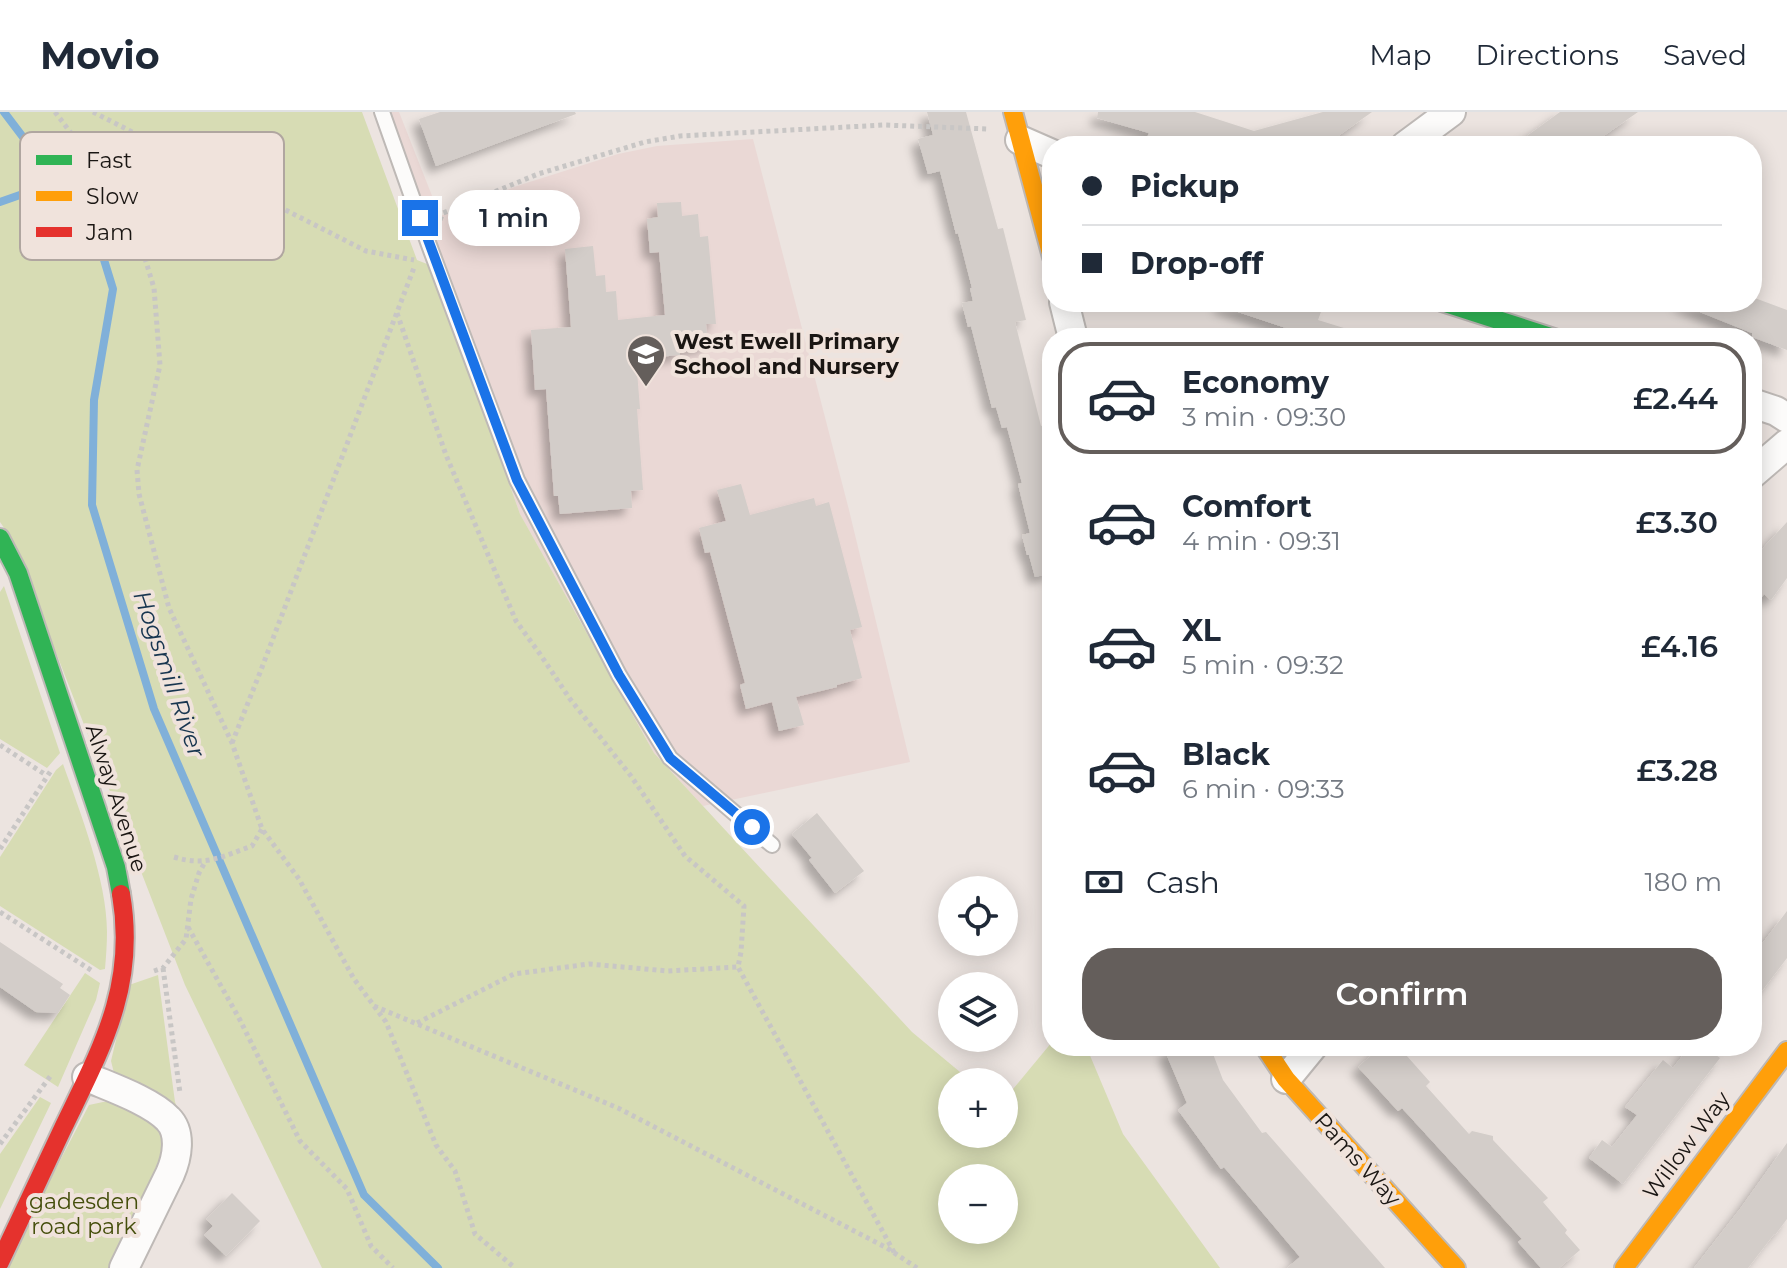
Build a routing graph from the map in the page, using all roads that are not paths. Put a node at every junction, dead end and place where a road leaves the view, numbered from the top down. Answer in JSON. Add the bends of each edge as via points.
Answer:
{"nodes":[{"id":1,"x":382,"y":112,"type":"edge"},
{"id":2,"x":1451,"y":112,"type":"edge"},
{"id":3,"x":1017,"y":127,"type":"edge"},
{"id":4,"x":1419,"y":136,"type":"edge"},
{"id":5,"x":1042,"y":146,"type":"edge"},
{"id":6,"x":1042,"y":220,"type":"edge"},
{"id":7,"x":1473,"y":312,"type":"edge"},
{"id":8,"x":1523,"y":328,"type":"edge"},
{"id":9,"x":1762,"y":406,"type":"edge"},
{"id":10,"x":1787,"y":418,"type":"edge"},
{"id":11,"x":1787,"y":444,"type":"edge"},
{"id":12,"x":1762,"y":465,"type":"edge"},
{"id":13,"x":0,"y":538,"type":"edge"},
{"id":14,"x":772,"y":845,"type":"dead end"},
{"id":15,"x":1787,"y":1051,"type":"edge"},
{"id":16,"x":1271,"y":1056,"type":"edge"},
{"id":17,"x":1305,"y":1056,"type":"edge"},
{"id":18,"x":87,"y":1077,"type":"junction"},
{"id":19,"x":1286,"y":1079,"type":"junction"},
{"id":20,"x":0,"y":1262,"type":"edge"},
{"id":21,"x":124,"y":1268,"type":"edge"},
{"id":22,"x":1456,"y":1268,"type":"edge"},
{"id":23,"x":1624,"y":1268,"type":"edge"}],
"edges":[{"from":1,"to":14,"type":"lane","via":[[517,480],[619,675],[670,758]]},
{"from":2,"to":4,"type":"street"},
{"from":3,"to":5,"type":"street"},
{"from":3,"to":6,"type":"street"},
{"from":7,"to":8,"type":"street"},
{"from":9,"to":10,"type":"street"},
{"from":11,"to":12,"type":"street"},
{"from":13,"to":18,"type":"street","name":"Alway Avenue","via":[[18,573],[78,752],[116,867],[125,912],[122,984],[106,1038]]},
{"from":15,"to":23,"type":"street","name":"Willow Way"},
{"from":16,"to":19,"type":"street","name":"Pams Way"},
{"from":17,"to":19,"type":"street"},
{"from":18,"to":20,"type":"street","name":"Alway Avenue"},
{"from":18,"to":21,"type":"street","via":[[168,1119],[176,1141],[175,1162]]},
{"from":19,"to":22,"type":"street","name":"Pams Way"}]}
